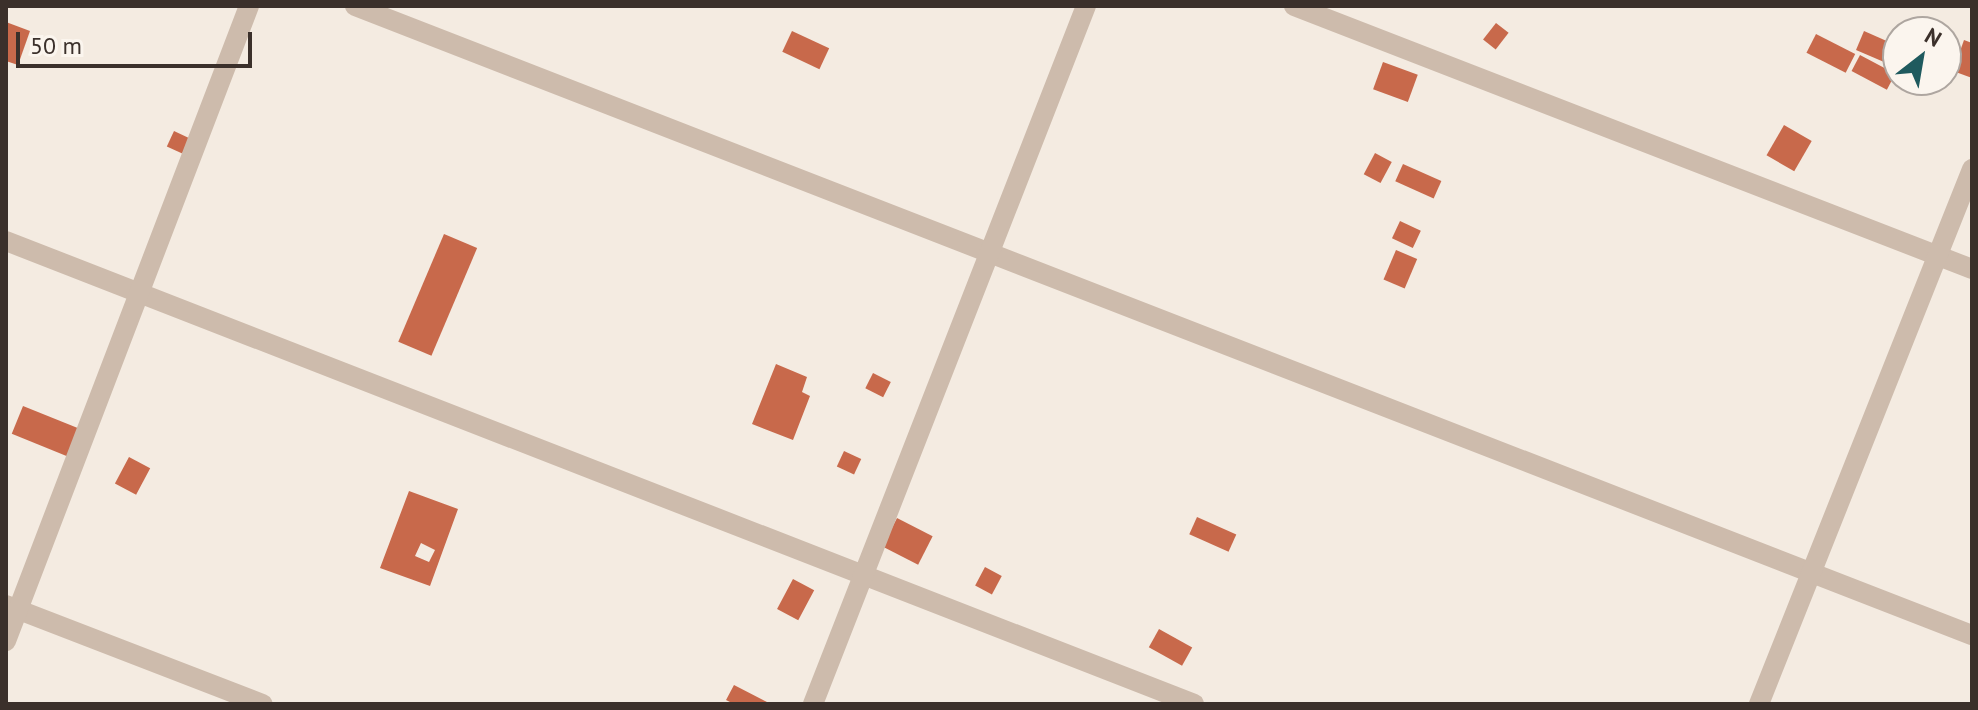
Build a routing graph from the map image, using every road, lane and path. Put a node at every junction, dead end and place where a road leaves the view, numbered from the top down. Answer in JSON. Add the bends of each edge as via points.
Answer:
{"nodes":[{"id":1,"x":249,"y":6,"type":"edge"},
{"id":2,"x":355,"y":6,"type":"edge"},
{"id":3,"x":1086,"y":6,"type":"edge"},
{"id":4,"x":1294,"y":6,"type":"edge"},
{"id":5,"x":1972,"y":169,"type":"edge"},
{"id":6,"x":6,"y":241,"type":"edge"},
{"id":7,"x":990,"y":253,"type":"junction"},
{"id":8,"x":1937,"y":256,"type":"junction"},
{"id":9,"x":1972,"y":269,"type":"edge"},
{"id":10,"x":139,"y":293,"type":"junction"},
{"id":11,"x":1811,"y":572,"type":"junction"},
{"id":12,"x":864,"y":575,"type":"junction"},
{"id":13,"x":12,"y":607,"type":"edge"},
{"id":14,"x":1972,"y":635,"type":"edge"},
{"id":15,"x":6,"y":641,"type":"edge"},
{"id":16,"x":263,"y":704,"type":"edge"},
{"id":17,"x":813,"y":704,"type":"edge"},
{"id":18,"x":1194,"y":704,"type":"edge"},
{"id":19,"x":1759,"y":704,"type":"edge"}],
"edges":[{"from":1,"to":10,"type":"street"},
{"from":2,"to":7,"type":"street"},
{"from":3,"to":7,"type":"street"},
{"from":4,"to":8,"type":"street"},
{"from":5,"to":8,"type":"street"},
{"from":6,"to":10,"type":"street"},
{"from":7,"to":11,"type":"street"},
{"from":7,"to":12,"type":"street"},
{"from":8,"to":9,"type":"street"},
{"from":8,"to":11,"type":"street"},
{"from":10,"to":12,"type":"street"},
{"from":10,"to":13,"type":"street"},
{"from":11,"to":14,"type":"street"},
{"from":11,"to":19,"type":"street"},
{"from":12,"to":17,"type":"street"},
{"from":12,"to":18,"type":"street"},
{"from":13,"to":15,"type":"street"},
{"from":13,"to":16,"type":"street"}]}
